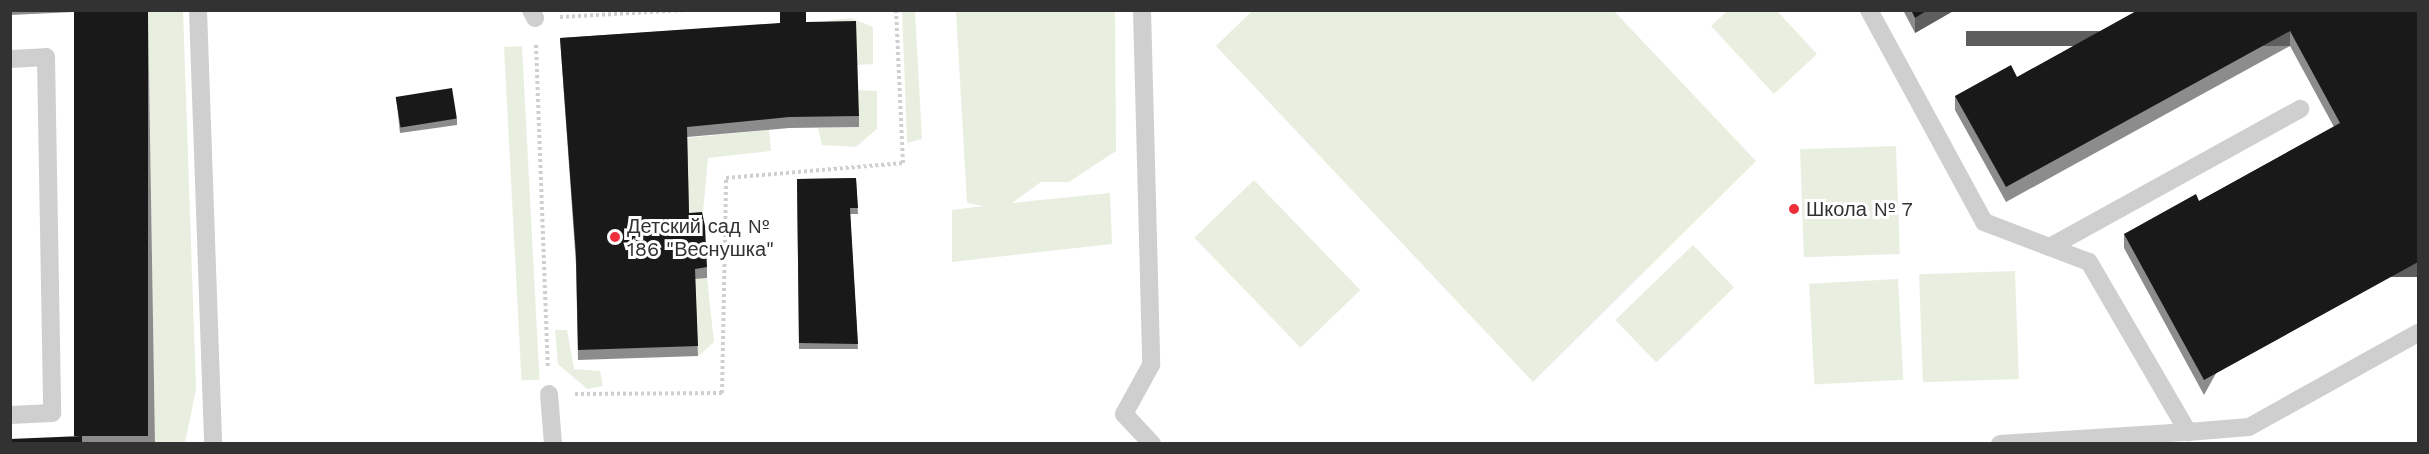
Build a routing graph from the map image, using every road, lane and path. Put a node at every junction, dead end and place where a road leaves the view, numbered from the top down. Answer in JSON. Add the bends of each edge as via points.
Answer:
{"nodes":[{"id":1,"x":198,"y":10,"type":"edge"},
{"id":2,"x":686,"y":10,"type":"edge"},
{"id":3,"x":896,"y":10,"type":"edge"},
{"id":4,"x":1142,"y":10,"type":"edge"},
{"id":5,"x":1869,"y":10,"type":"edge"},
{"id":6,"x":533,"y":14,"type":"edge"},
{"id":7,"x":10,"y":59,"type":"edge"},
{"id":8,"x":2300,"y":109,"type":"dead end"},
{"id":9,"x":2050,"y":248,"type":"junction"},
{"id":10,"x":2418,"y":333,"type":"edge"},
{"id":11,"x":549,"y":394,"type":"junction"},
{"id":12,"x":10,"y":416,"type":"edge"},
{"id":13,"x":2188,"y":432,"type":"junction"},
{"id":14,"x":2090,"y":441,"type":"edge"},
{"id":15,"x":213,"y":444,"type":"edge"},
{"id":16,"x":553,"y":444,"type":"edge"},
{"id":17,"x":1152,"y":444,"type":"edge"},
{"id":18,"x":2000,"y":444,"type":"edge"}],
"edges":[{"from":1,"to":15,"type":"lane"},
{"from":2,"to":6,"type":"path"},
{"from":3,"to":11,"type":"path","via":[[903,163],[726,178],[722,393]]},
{"from":4,"to":17,"type":"lane","via":[[1151,365],[1124,414]]},
{"from":5,"to":9,"type":"lane","via":[[1984,222]]},
{"from":6,"to":11,"type":"path"},
{"from":7,"to":12,"type":"lane","via":[[46,57],[52,413]]},
{"from":8,"to":9,"type":"lane"},
{"from":9,"to":13,"type":"lane","via":[[2089,262]]},
{"from":10,"to":13,"type":"lane","via":[[2249,427]]},
{"from":11,"to":16,"type":"lane"},
{"from":13,"to":14,"type":"lane"},
{"from":14,"to":18,"type":"lane"}]}
